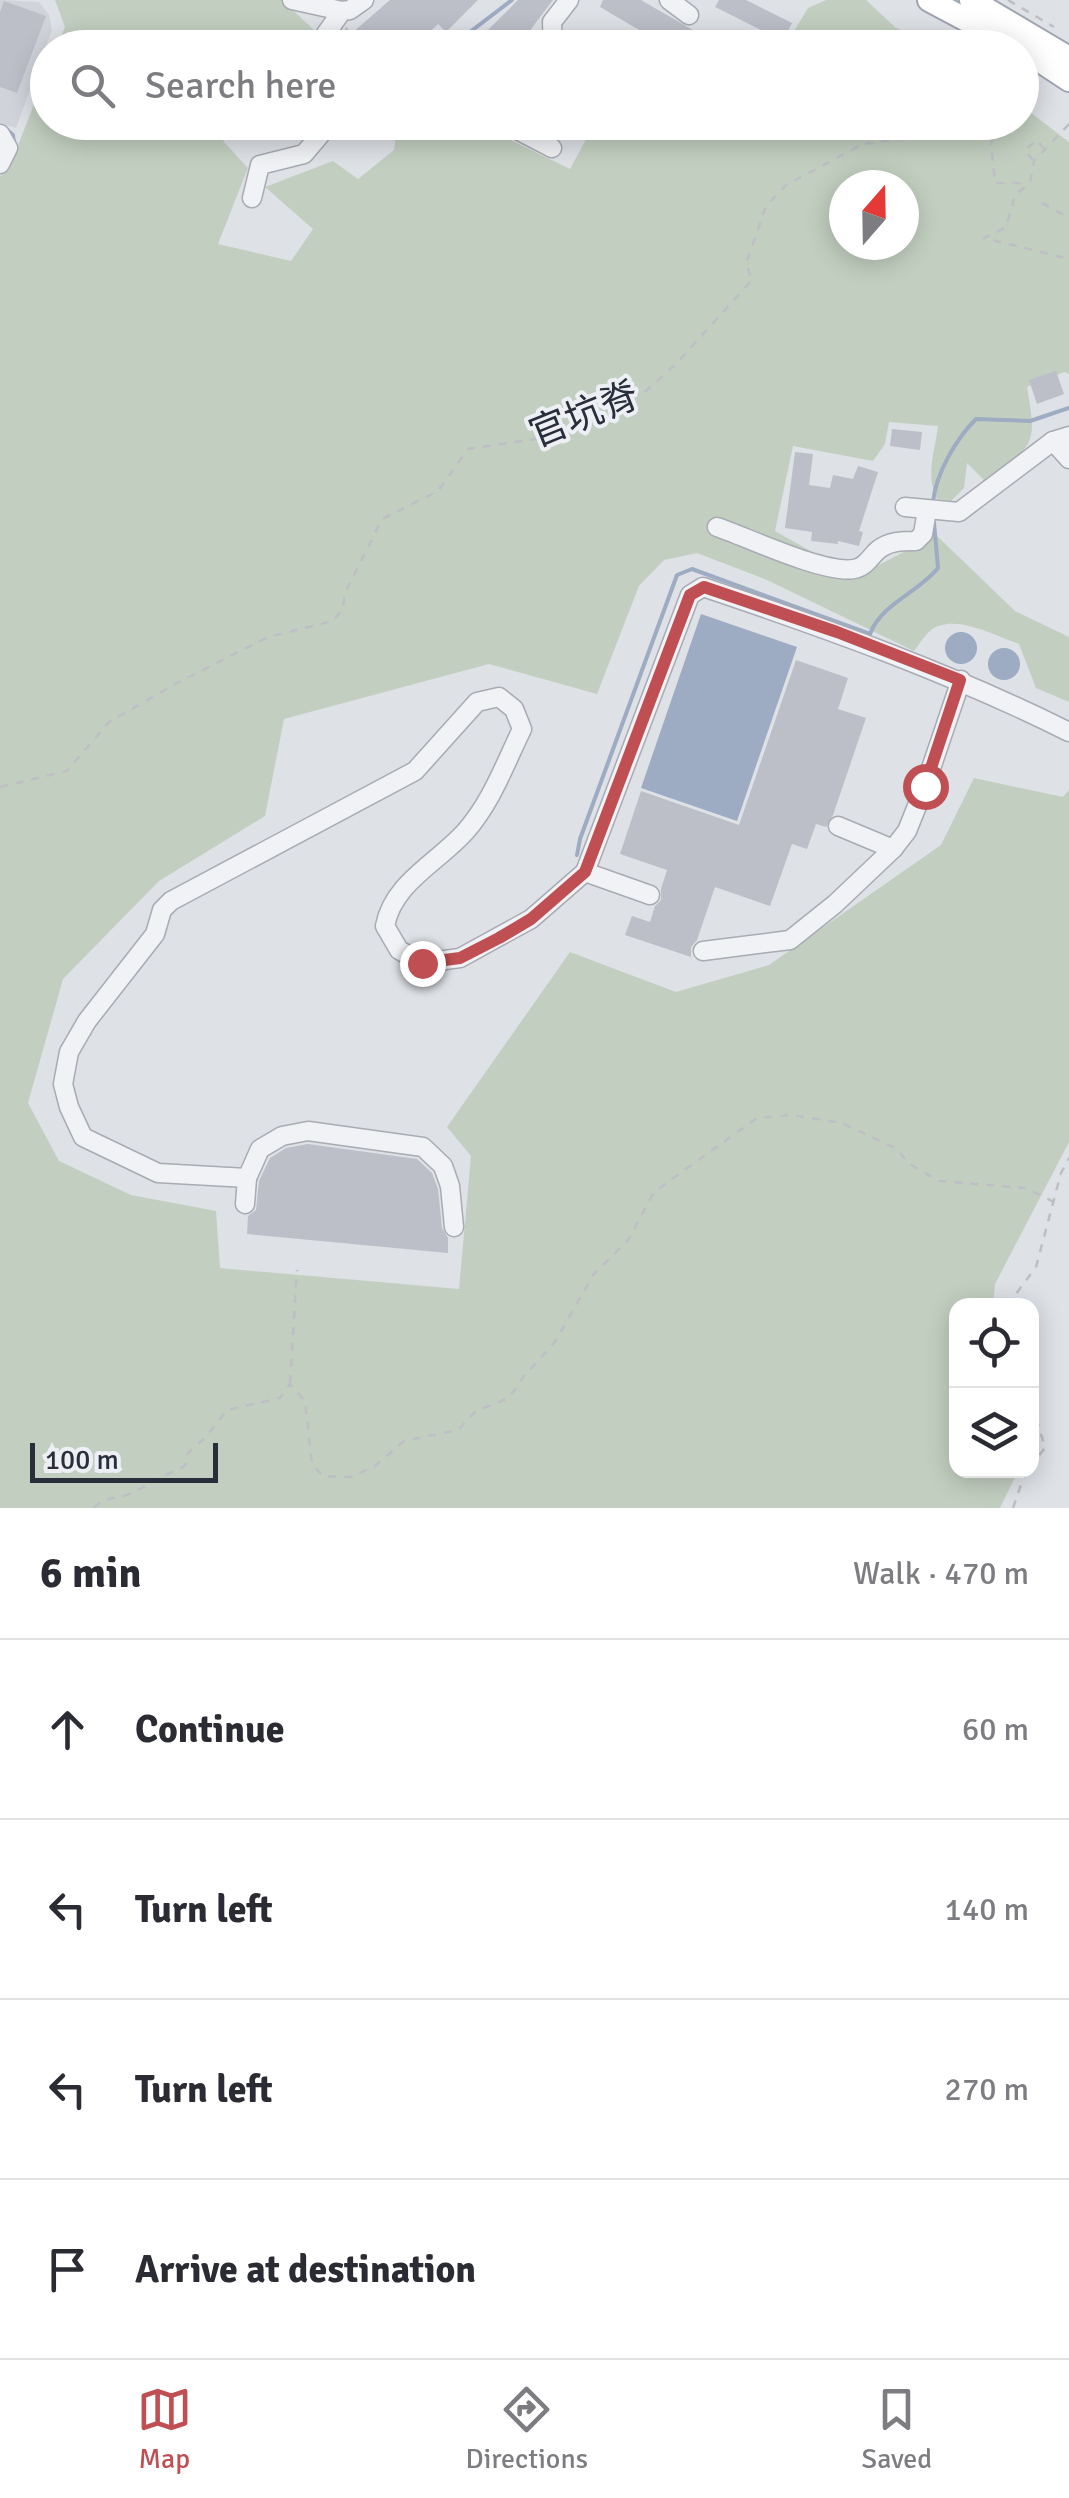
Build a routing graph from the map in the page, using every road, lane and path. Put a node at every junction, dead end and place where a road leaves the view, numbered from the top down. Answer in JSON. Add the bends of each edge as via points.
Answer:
{"nodes":[{"id":1,"x":292,"y":0,"type":"edge"},
{"id":2,"x":364,"y":0,"type":"edge"},
{"id":3,"x":569,"y":0,"type":"edge"},
{"id":4,"x":669,"y":0,"type":"edge"},
{"id":5,"x":929,"y":0,"type":"edge"},
{"id":6,"x":971,"y":0,"type":"edge"},
{"id":7,"x":1008,"y":0,"type":"edge"},
{"id":8,"x":342,"y":11,"type":"junction"},
{"id":9,"x":689,"y":15,"type":"dead end"},
{"id":10,"x":1057,"y":29,"type":"dead end"},
{"id":11,"x":328,"y":30,"type":"edge"},
{"id":12,"x":553,"y":30,"type":"edge"},
{"id":13,"x":986,"y":30,"type":"edge"},
{"id":14,"x":1022,"y":30,"type":"edge"},
{"id":15,"x":1039,"y":40,"type":"edge"},
{"id":16,"x":1069,"y":58,"type":"edge"},
{"id":17,"x":1039,"y":60,"type":"edge"},
{"id":18,"x":1069,"y":80,"type":"edge"},
{"id":19,"x":1069,"y":124,"type":"edge"},
{"id":20,"x":0,"y":134,"type":"edge"},
{"id":21,"x":316,"y":140,"type":"edge"},
{"id":22,"x":537,"y":140,"type":"edge"},
{"id":23,"x":893,"y":140,"type":"edge"},
{"id":24,"x":992,"y":140,"type":"edge"},
{"id":25,"x":552,"y":148,"type":"dead end"},
{"id":26,"x":1046,"y":151,"type":"junction"},
{"id":27,"x":1034,"y":161,"type":"junction"},
{"id":28,"x":0,"y":164,"type":"edge"},
{"id":29,"x":1030,"y":182,"type":"junction"},
{"id":30,"x":252,"y":198,"type":"dead end"},
{"id":31,"x":1042,"y":203,"type":"dead end"},
{"id":32,"x":1069,"y":218,"type":"edge"},
{"id":33,"x":1069,"y":259,"type":"edge"},
{"id":34,"x":1061,"y":439,"type":"edge"},
{"id":35,"x":1069,"y":459,"type":"edge"},
{"id":36,"x":905,"y":507,"type":"dead end"},
{"id":37,"x":927,"y":510,"type":"junction"},
{"id":38,"x":718,"y":527,"type":"dead end"},
{"id":39,"x":960,"y":680,"type":"junction"},
{"id":40,"x":1069,"y":732,"type":"edge"},
{"id":41,"x":0,"y":787,"type":"edge"},
{"id":42,"x":838,"y":826,"type":"dead end"},
{"id":43,"x":893,"y":849,"type":"junction"},
{"id":44,"x":585,"y":872,"type":"junction"},
{"id":45,"x":650,"y":895,"type":"dead end"},
{"id":46,"x":703,"y":951,"type":"dead end"},
{"id":47,"x":1069,"y":1158,"type":"edge"},
{"id":48,"x":248,"y":1178,"type":"junction"},
{"id":49,"x":1054,"y":1202,"type":"junction"},
{"id":50,"x":246,"y":1204,"type":"dead end"},
{"id":51,"x":454,"y":1227,"type":"dead end"},
{"id":52,"x":297,"y":1270,"type":"dead end"},
{"id":53,"x":1013,"y":1298,"type":"edge"},
{"id":54,"x":290,"y":1384,"type":"junction"},
{"id":55,"x":1039,"y":1427,"type":"edge"},
{"id":56,"x":1039,"y":1455,"type":"edge"},
{"id":57,"x":1023,"y":1478,"type":"edge"},
{"id":58,"x":94,"y":1508,"type":"edge"},
{"id":59,"x":1013,"y":1508,"type":"edge"}],
"edges":[{"from":1,"to":8,"type":"street"},
{"from":2,"to":8,"type":"street"},
{"from":3,"to":12,"type":"street"},
{"from":4,"to":9,"type":"street"},
{"from":5,"to":13,"type":"main road"},
{"from":6,"to":14,"type":"main road"},
{"from":7,"to":10,"type":"path"},
{"from":8,"to":11,"type":"street"},
{"from":15,"to":16,"type":"main road"},
{"from":17,"to":18,"type":"main road"},
{"from":19,"to":26,"type":"path"},
{"from":20,"to":28,"type":"street","via":[[8,148]]},
{"from":21,"to":30,"type":"street","via":[[304,154],[260,164]]},
{"from":22,"to":25,"type":"street"},
{"from":23,"to":41,"type":"path","name":"官坑脊","via":[[863,144],[786,185],[766,206],[746,264],[752,280],[646,391],[576,410],[548,437],[468,449],[438,491],[382,519],[333,621],[268,637],[179,682],[109,722],[67,772]]},
{"from":24,"to":29,"type":"path","name":"官坑脊","via":[[995,183]]},
{"from":26,"to":27,"type":"path"},
{"from":26,"to":27,"type":"path","via":[[1037,140],[1025,150]]},
{"from":27,"to":29,"type":"path"},
{"from":29,"to":33,"type":"path","via":[[1015,195],[1006,227],[984,238]]},
{"from":31,"to":32,"type":"path"},
{"from":34,"to":35,"type":"street"},
{"from":34,"to":37,"type":"street","via":[[959,512]]},
{"from":36,"to":37,"type":"street"},
{"from":37,"to":38,"type":"street","via":[[916,541],[894,542],[854,569],[822,568]]},
{"from":39,"to":40,"type":"street"},
{"from":39,"to":43,"type":"street","via":[[925,786]]},
{"from":39,"to":44,"type":"street","via":[[704,587],[690,595]]},
{"from":42,"to":43,"type":"street"},
{"from":43,"to":46,"type":"street","via":[[790,940]]},
{"from":44,"to":45,"type":"street"},
{"from":44,"to":48,"type":"street","via":[[531,919],[460,958],[422,963],[391,939],[385,926],[391,903],[465,832],[522,729],[514,708],[499,698],[477,702],[415,771],[162,910],[155,934],[69,1052],[63,1084],[69,1107],[82,1137],[158,1173]]},
{"from":47,"to":49,"type":"path"},
{"from":48,"to":50,"type":"street"},
{"from":48,"to":51,"type":"street","via":[[260,1150],[308,1131],[423,1147],[443,1166]]},
{"from":49,"to":53,"type":"path","via":[[1036,1266]]},
{"from":49,"to":54,"type":"path","via":[[1026,1188],[939,1181],[897,1150],[842,1123],[758,1118],[654,1192],[628,1240],[593,1274],[555,1342],[509,1398],[476,1411],[458,1430],[404,1441],[351,1477],[324,1476],[312,1464],[305,1401]]},
{"from":52,"to":54,"type":"path"},
{"from":54,"to":58,"type":"path","via":[[280,1398],[226,1410],[188,1452],[185,1466]]},
{"from":55,"to":56,"type":"path","via":[[1045,1448]]},
{"from":57,"to":59,"type":"path"}]}
